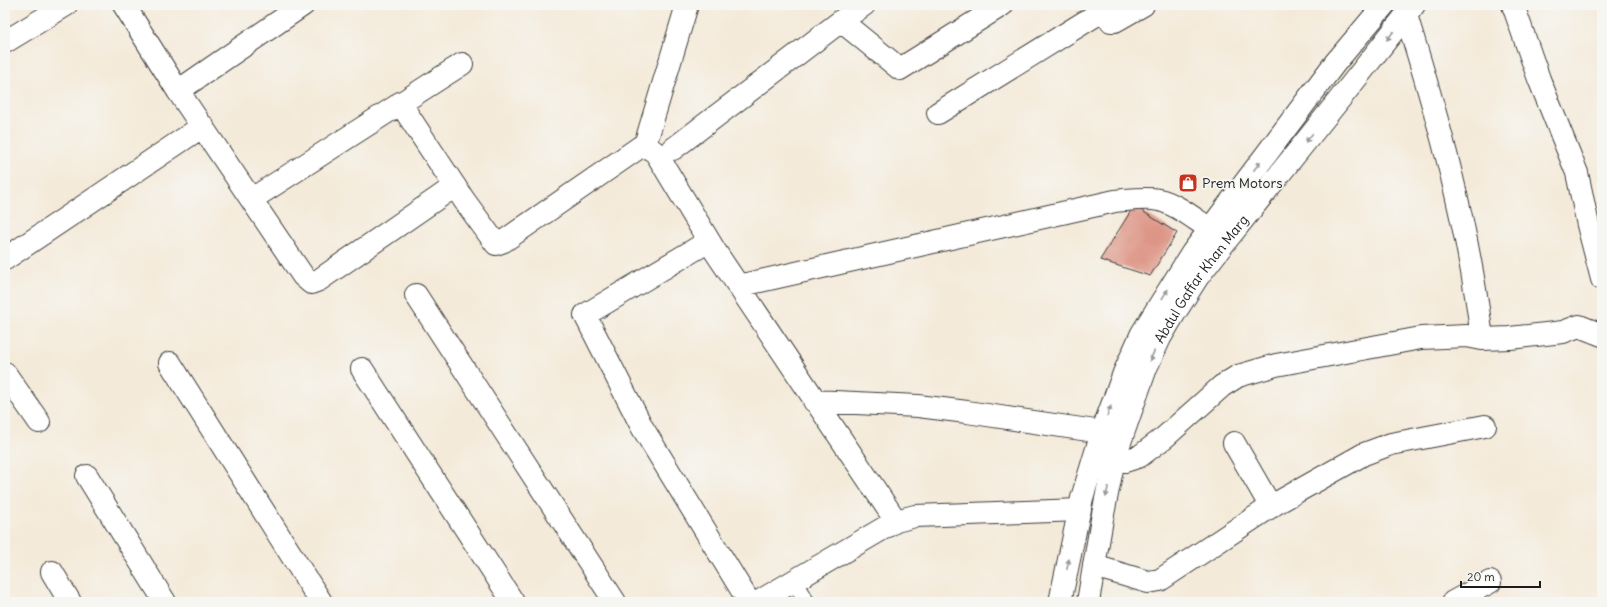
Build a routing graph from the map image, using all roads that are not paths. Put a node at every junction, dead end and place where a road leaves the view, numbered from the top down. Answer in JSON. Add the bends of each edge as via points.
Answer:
{"nodes":[{"id":1,"x":66,"y":5,"type":"edge"},
{"id":2,"x":124,"y":5,"type":"edge"},
{"id":3,"x":303,"y":5,"type":"edge"},
{"id":4,"x":687,"y":5,"type":"edge"},
{"id":5,"x":864,"y":5,"type":"edge"},
{"id":6,"x":1002,"y":5,"type":"edge"},
{"id":7,"x":1143,"y":5,"type":"edge"},
{"id":8,"x":1384,"y":5,"type":"edge"},
{"id":9,"x":1513,"y":5,"type":"edge"},
{"id":10,"x":1103,"y":8,"type":"edge"},
{"id":11,"x":1410,"y":10,"type":"edge"},
{"id":12,"x":841,"y":21,"type":"junction"},
{"id":13,"x":5,"y":42,"type":"edge"},
{"id":14,"x":462,"y":64,"type":"dead end"},
{"id":15,"x":178,"y":90,"type":"junction"},
{"id":16,"x":400,"y":103,"type":"junction"},
{"id":17,"x":938,"y":113,"type":"dead end"},
{"id":18,"x":203,"y":126,"type":"junction"},
{"id":19,"x":645,"y":146,"type":"junction"},
{"id":20,"x":673,"y":149,"type":"dead end"},
{"id":21,"x":455,"y":186,"type":"junction"},
{"id":22,"x":252,"y":199,"type":"junction"},
{"id":23,"x":1210,"y":229,"type":"junction"},
{"id":24,"x":709,"y":241,"type":"junction"},
{"id":25,"x":5,"y":259,"type":"edge"},
{"id":26,"x":1602,"y":279,"type":"edge"},
{"id":27,"x":738,"y":286,"type":"junction"},
{"id":28,"x":416,"y":295,"type":"dead end"},
{"id":29,"x":1602,"y":335,"type":"edge"},
{"id":30,"x":1482,"y":339,"type":"junction"},
{"id":31,"x":170,"y":363,"type":"dead end"},
{"id":32,"x":362,"y":369,"type":"dead end"},
{"id":33,"x":5,"y":373,"type":"edge"},
{"id":34,"x":814,"y":401,"type":"junction"},
{"id":35,"x":39,"y":422,"type":"dead end"},
{"id":36,"x":1485,"y":426,"type":"dead end"},
{"id":37,"x":1102,"y":432,"type":"junction"},
{"id":38,"x":1234,"y":443,"type":"dead end"},
{"id":39,"x":1114,"y":459,"type":"junction"},
{"id":40,"x":87,"y":476,"type":"dead end"},
{"id":41,"x":1271,"y":507,"type":"junction"},
{"id":42,"x":1080,"y":510,"type":"junction"},
{"id":43,"x":896,"y":521,"type":"junction"},
{"id":44,"x":1094,"y":566,"type":"junction"},
{"id":45,"x":52,"y":572,"type":"dead end"},
{"id":46,"x":1490,"y":582,"type":"dead end"},
{"id":47,"x":70,"y":602,"type":"edge"},
{"id":48,"x":165,"y":602,"type":"edge"},
{"id":49,"x":321,"y":602,"type":"edge"},
{"id":50,"x":513,"y":602,"type":"edge"},
{"id":51,"x":615,"y":602,"type":"edge"},
{"id":52,"x":749,"y":602,"type":"edge"},
{"id":53,"x":758,"y":602,"type":"edge"},
{"id":54,"x":1060,"y":602,"type":"edge"},
{"id":55,"x":1088,"y":602,"type":"edge"},
{"id":56,"x":1453,"y":602,"type":"edge"}],
"edges":[{"from":1,"to":13,"type":"street"},
{"from":2,"to":15,"type":"street"},
{"from":3,"to":15,"type":"street"},
{"from":4,"to":19,"type":"street"},
{"from":5,"to":12,"type":"street"},
{"from":6,"to":12,"type":"street","via":[[900,69]]},
{"from":7,"to":10,"type":"street","via":[[1115,21],[1111,21]]},
{"from":23,"to":8,"type":"street","name":"Abdul Gaffar Khan Marg","one_way":true,"via":[[1335,62]]},
{"from":9,"to":26,"type":"street","via":[[1539,79],[1577,173]]},
{"from":10,"to":17,"type":"street"},
{"from":11,"to":30,"type":"street","via":[[1476,289]]},
{"from":11,"to":39,"type":"street","name":"Abdul Gaffar Khan Marg","one_way":true,"via":[[1225,242],[1184,298],[1160,338],[1146,368]]},
{"from":12,"to":20,"type":"street"},
{"from":14,"to":16,"type":"street"},
{"from":15,"to":18,"type":"street"},
{"from":16,"to":21,"type":"street"},
{"from":16,"to":22,"type":"street"},
{"from":18,"to":22,"type":"street"},
{"from":18,"to":25,"type":"street"},
{"from":19,"to":21,"type":"street","via":[[496,244]]},
{"from":19,"to":24,"type":"street","via":[[656,153]]},
{"from":21,"to":22,"type":"street","via":[[320,280],[311,283],[303,276]]},
{"from":23,"to":27,"type":"street","via":[[1159,200],[1115,201]]},
{"from":37,"to":23,"type":"street","name":"Abdul Gaffar Khan Marg","one_way":true,"via":[[1142,333]]},
{"from":24,"to":27,"type":"street"},
{"from":24,"to":52,"type":"street","via":[[585,315],[642,427]]},
{"from":27,"to":34,"type":"street"},
{"from":28,"to":51,"type":"street"},
{"from":29,"to":30,"type":"street","via":[[1579,326],[1563,332]]},
{"from":30,"to":39,"type":"street","via":[[1467,336],[1409,340],[1282,364],[1238,376],[1222,386],[1140,456],[1125,461]]},
{"from":31,"to":49,"type":"street"},
{"from":32,"to":50,"type":"street"},
{"from":33,"to":35,"type":"street"},
{"from":34,"to":37,"type":"street","via":[[918,406]]},
{"from":34,"to":43,"type":"street"},
{"from":36,"to":41,"type":"street","via":[[1376,449]]},
{"from":37,"to":42,"type":"street","name":"Abdul Gaffar Khan Marg"},
{"from":38,"to":41,"type":"street"},
{"from":39,"to":44,"type":"street","name":"Abdul Gaffar Khan Marg","one_way":true},
{"from":40,"to":48,"type":"street"},
{"from":41,"to":44,"type":"street","via":[[1160,580],[1148,582]]},
{"from":42,"to":43,"type":"street","via":[[915,516]]},
{"from":54,"to":42,"type":"street","name":"Abdul Gaffar Khan Marg","one_way":true},
{"from":43,"to":53,"type":"street"},
{"from":44,"to":55,"type":"street","name":"Abdul Gaffar Khan Marg"},
{"from":45,"to":47,"type":"street"},
{"from":46,"to":56,"type":"street"}]}
